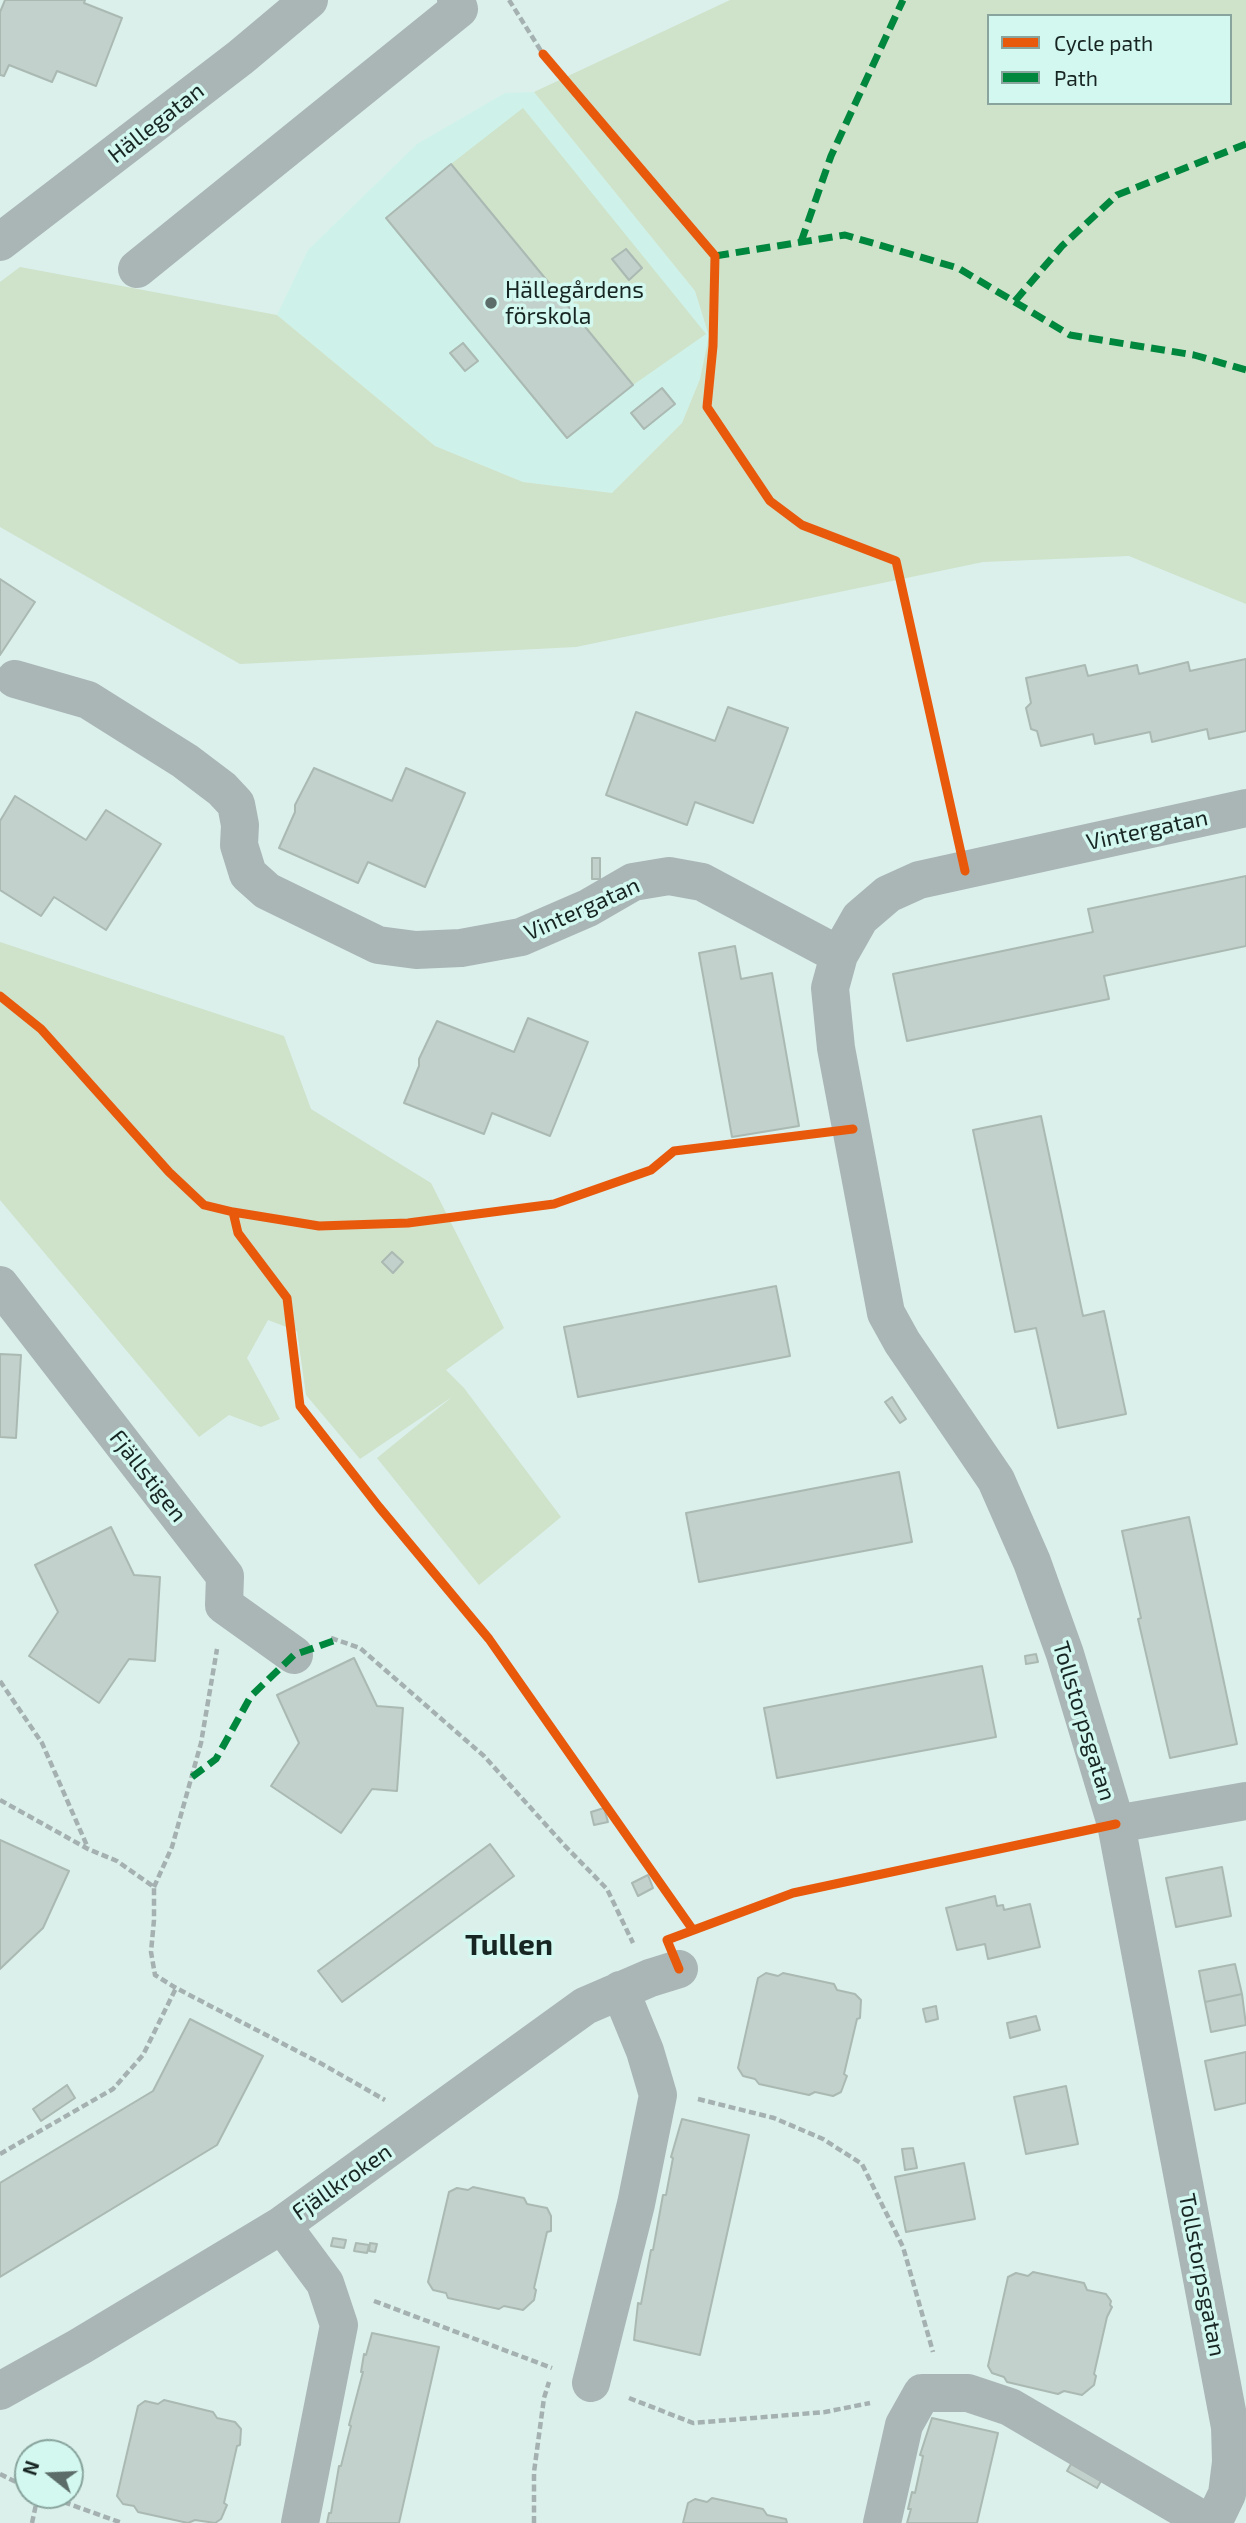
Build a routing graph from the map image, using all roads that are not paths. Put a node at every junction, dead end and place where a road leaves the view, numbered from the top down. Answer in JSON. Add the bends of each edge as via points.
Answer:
{"nodes":[{"id":1,"x":309,"y":0,"type":"edge"},
{"id":2,"x":456,"y":0,"type":"edge"},
{"id":3,"x":0,"y":242,"type":"edge"},
{"id":4,"x":137,"y":269,"type":"dead end"},
{"id":5,"x":15,"y":678,"type":"dead end"},
{"id":6,"x":1246,"y":808,"type":"edge"},
{"id":7,"x":839,"y":955,"type":"junction"},
{"id":8,"x":0,"y":1285,"type":"edge"},
{"id":9,"x":309,"y":1646,"type":"road end"},
{"id":10,"x":1246,"y":1801,"type":"edge"},
{"id":11,"x":1116,"y":1824,"type":"junction"},
{"id":12,"x":282,"y":2225,"type":"junction"},
{"id":13,"x":1234,"y":2374,"type":"edge"},
{"id":14,"x":591,"y":2383,"type":"dead end"},
{"id":15,"x":0,"y":2391,"type":"edge"},
{"id":16,"x":300,"y":2523,"type":"edge"},
{"id":17,"x":881,"y":2523,"type":"edge"},
{"id":18,"x":1210,"y":2523,"type":"edge"}],
"edges":[{"from":1,"to":3,"type":"street","name":"Hällegatan","via":[[242,57]]},
{"from":2,"to":4,"type":"street","via":[[458,9]]},
{"from":5,"to":7,"type":"street","name":"Vintergatan","via":[[88,700],[185,761],[236,804],[239,845],[248,874],[267,891],[378,944],[416,950],[461,948],[521,937],[588,908],[633,882],[669,876],[702,882]]},
{"from":6,"to":7,"type":"street","name":"Vintergatan","via":[[919,880],[888,894],[860,918]]},
{"from":7,"to":11,"type":"street","name":"Tollstorpsgatan","via":[[830,988],[836,1048],[886,1313],[996,1479],[1065,1654]]},
{"from":8,"to":9,"type":"street","name":"Fjällstigen","via":[[225,1576],[224,1605]]},
{"from":10,"to":11,"type":"street"},
{"from":11,"to":13,"type":"street","name":"Tollstorpsgatan"},
{"from":12,"to":14,"type":"street","name":"Fjällkroken","via":[[585,2006],[650,1979],[645,2051],[658,2095]]},
{"from":12,"to":15,"type":"street","name":"Fjällkroken"},
{"from":12,"to":16,"type":"street","via":[[325,2283],[339,2325]]},
{"from":13,"to":18,"type":"street","name":"Tollstorpsgatan","via":[[1227,2494]]},
{"from":17,"to":18,"type":"street","via":[[904,2425],[922,2393],[968,2393],[1010,2407]]}]}
